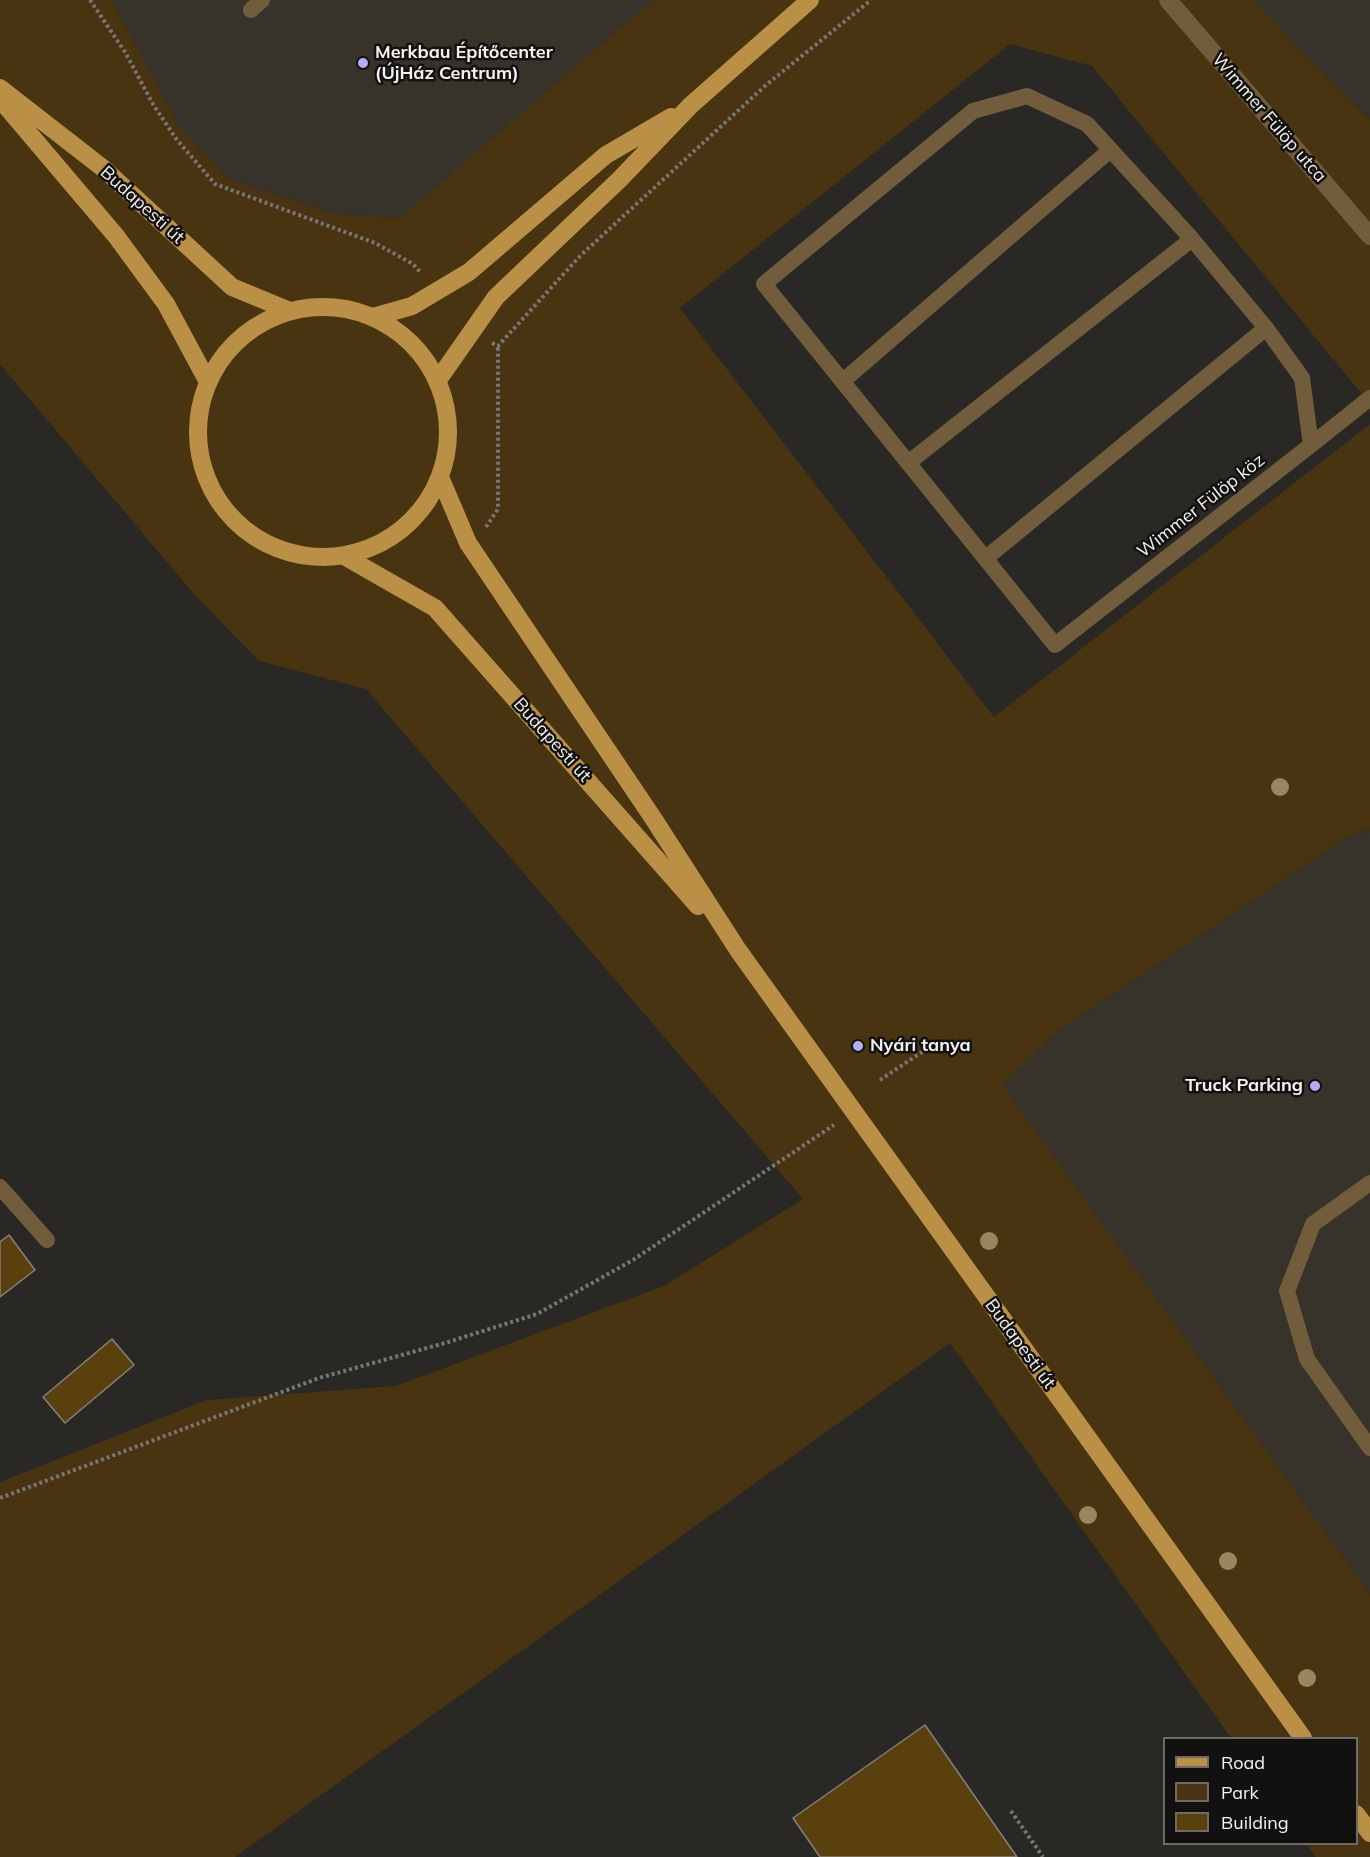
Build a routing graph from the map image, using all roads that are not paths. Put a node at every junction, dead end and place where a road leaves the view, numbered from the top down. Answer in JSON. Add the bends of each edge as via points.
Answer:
{"nodes":[{"id":1,"x":810,"y":0,"type":"edge"},
{"id":2,"x":1168,"y":0,"type":"edge"},
{"id":3,"x":0,"y":88,"type":"edge"},
{"id":4,"x":0,"y":99,"type":"edge"},
{"id":5,"x":691,"y":105,"type":"junction"},
{"id":6,"x":1109,"y":151,"type":"junction"},
{"id":7,"x":1370,"y":236,"type":"edge"},
{"id":8,"x":1192,"y":239,"type":"junction"},
{"id":9,"x":290,"y":311,"type":"junction"},
{"id":10,"x":373,"y":316,"type":"junction"},
{"id":11,"x":1266,"y":328,"type":"junction"},
{"id":12,"x":438,"y":380,"type":"junction"},
{"id":13,"x":843,"y":381,"type":"junction"},
{"id":14,"x":208,"y":382,"type":"junction"},
{"id":15,"x":1370,"y":398,"type":"edge"},
{"id":16,"x":1311,"y":445,"type":"junction"},
{"id":17,"x":908,"y":463,"type":"junction"},
{"id":18,"x":440,"y":477,"type":"junction"},
{"id":19,"x":344,"y":555,"type":"junction"},
{"id":20,"x":986,"y":558,"type":"junction"},
{"id":21,"x":738,"y":950,"type":"junction"},
{"id":22,"x":1370,"y":1183,"type":"edge"},
{"id":23,"x":0,"y":1187,"type":"edge"},
{"id":24,"x":47,"y":1240,"type":"dead end"},
{"id":25,"x":1370,"y":1449,"type":"edge"},
{"id":26,"x":1302,"y":1737,"type":"edge"},
{"id":27,"x":1358,"y":1817,"type":"edge"},
{"id":28,"x":1370,"y":1833,"type":"edge"}],
"edges":[{"from":1,"to":5,"type":"main road"},
{"from":2,"to":7,"type":"street","name":"Wimmer Fülöp utca"},
{"from":3,"to":9,"type":"main road","name":"Budapesti út","via":[[104,169],[232,287]]},
{"from":4,"to":14,"type":"main road","name":"Budapesti út","via":[[116,236],[166,304]]},
{"from":5,"to":10,"type":"main road","via":[[606,155],[470,272],[412,306]]},
{"from":5,"to":12,"type":"main road","via":[[496,297]]},
{"from":6,"to":8,"type":"lane"},
{"from":6,"to":13,"type":"lane"},
{"from":6,"to":13,"type":"lane","via":[[1087,124],[1027,96],[973,111],[765,284]]},
{"from":8,"to":11,"type":"lane"},
{"from":8,"to":17,"type":"lane"},
{"from":9,"to":10,"type":"main road","name":"Budapesti út","via":[[332,307]]},
{"from":9,"to":14,"type":"main road","name":"Budapesti út","via":[[264,321],[241,338],[222,358]]},
{"from":10,"to":12,"type":"main road","name":"Budapesti út","via":[[411,342]]},
{"from":11,"to":16,"type":"lane","via":[[1302,378]]},
{"from":11,"to":20,"type":"lane"},
{"from":12,"to":18,"type":"main road","name":"Budapesti út","via":[[449,429]]},
{"from":13,"to":17,"type":"lane"},
{"from":14,"to":19,"type":"main road","name":"Budapesti út","via":[[201,402],[198,443],[208,483],[225,509],[246,531],[283,550],[303,555]]},
{"from":15,"to":16,"type":"lane","name":"Wimmer Fülöp köz"},
{"from":16,"to":20,"type":"lane","name":"Wimmer Fülöp köz","via":[[1055,645]]},
{"from":17,"to":20,"type":"lane"},
{"from":18,"to":19,"type":"main road","name":"Budapesti út","via":[[425,505],[403,529],[375,546]]},
{"from":18,"to":21,"type":"main road","name":"Budapesti út","via":[[468,543]]},
{"from":19,"to":21,"type":"main road","name":"Budapesti út","via":[[435,609]]},
{"from":21,"to":26,"type":"main road","name":"Budapesti út"},
{"from":22,"to":25,"type":"lane","via":[[1313,1224],[1287,1291],[1307,1359]]},
{"from":23,"to":24,"type":"lane"},
{"from":27,"to":28,"type":"main road"}]}
